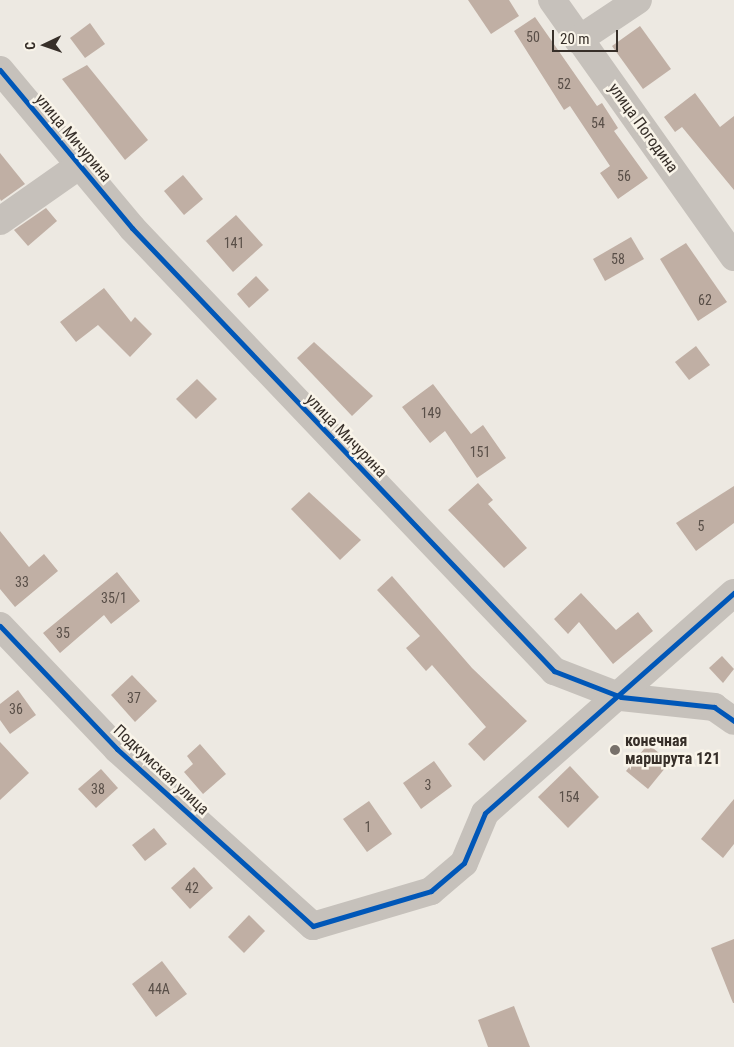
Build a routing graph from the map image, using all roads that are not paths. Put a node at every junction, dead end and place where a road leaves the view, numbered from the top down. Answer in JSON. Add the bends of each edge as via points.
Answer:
{"nodes":[{"id":1,"x":552,"y":0,"type":"edge"},
{"id":2,"x":638,"y":0,"type":"edge"},
{"id":3,"x":578,"y":40,"type":"junction"},
{"id":4,"x":0,"y":70,"type":"edge"},
{"id":5,"x":80,"y":165,"type":"junction"},
{"id":6,"x":0,"y":221,"type":"edge"},
{"id":7,"x":734,"y":257,"type":"edge"},
{"id":8,"x":734,"y":593,"type":"edge"},
{"id":9,"x":0,"y":626,"type":"edge"},
{"id":10,"x":621,"y":697,"type":"junction"},
{"id":11,"x":734,"y":721,"type":"edge"}],
"edges":[{"from":1,"to":3,"type":"street","name":"улица Погодина"},
{"from":2,"to":3,"type":"street"},
{"from":3,"to":7,"type":"street","name":"улица Погодина"},
{"from":4,"to":5,"type":"street","name":"улица Мичурина"},
{"from":5,"to":6,"type":"street"},
{"from":5,"to":10,"type":"street","name":"улица Мичурина","via":[[139,235],[554,671]]},
{"from":8,"to":10,"type":"street"},
{"from":9,"to":10,"type":"street","name":"Подкумская улица","via":[[118,749],[313,926],[431,892],[464,863],[485,813]]},
{"from":10,"to":11,"type":"street","name":"улица Мичурина","via":[[714,707]]}]}
